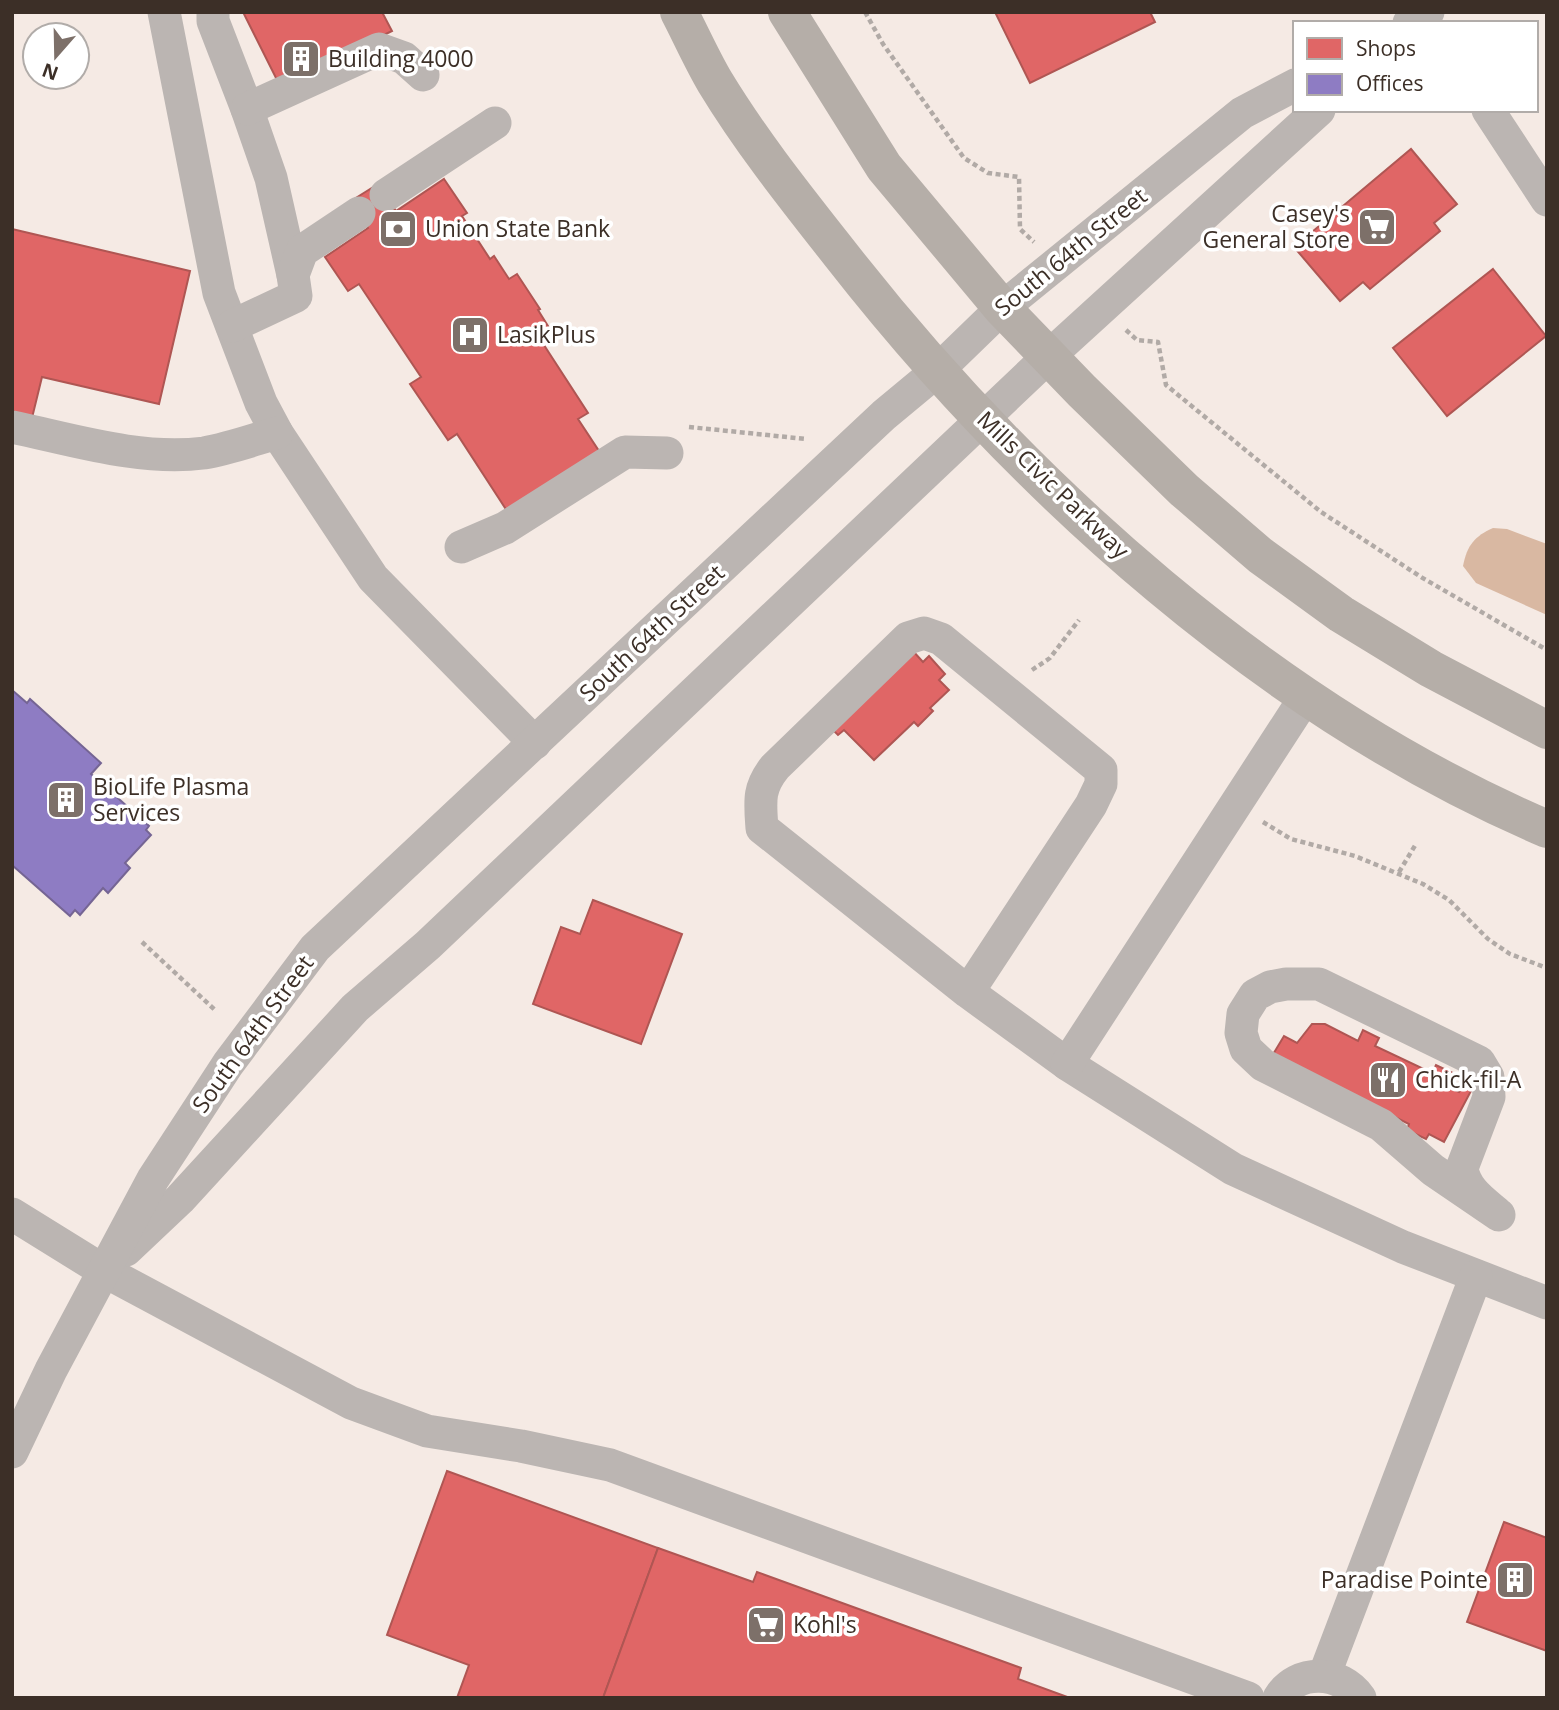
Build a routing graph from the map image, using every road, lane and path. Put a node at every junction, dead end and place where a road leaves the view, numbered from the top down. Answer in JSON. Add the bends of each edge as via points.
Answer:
{"nodes":[{"id":1,"x":164,"y":12,"type":"edge"},
{"id":2,"x":213,"y":12,"type":"edge"},
{"id":3,"x":678,"y":12,"type":"edge"},
{"id":4,"x":787,"y":12,"type":"edge"},
{"id":5,"x":865,"y":12,"type":"edge"},
{"id":6,"x":1429,"y":12,"type":"edge"},
{"id":7,"x":1413,"y":21,"type":"edge"},
{"id":8,"x":423,"y":75,"type":"dead end"},
{"id":9,"x":1293,"y":86,"type":"edge"},
{"id":10,"x":247,"y":109,"type":"junction"},
{"id":11,"x":1317,"y":112,"type":"edge"},
{"id":12,"x":1489,"y":112,"type":"edge"},
{"id":13,"x":495,"y":123,"type":"dead end"},
{"id":14,"x":1547,"y":200,"type":"edge"},
{"id":15,"x":1020,"y":229,"type":"dead end"},
{"id":16,"x":293,"y":275,"type":"junction"},
{"id":17,"x":1002,"y":308,"type":"junction"},
{"id":18,"x":232,"y":326,"type":"junction"},
{"id":19,"x":1137,"y":340,"type":"dead end"},
{"id":20,"x":1048,"y":357,"type":"junction"},
{"id":21,"x":937,"y":370,"type":"junction"},
{"id":22,"x":984,"y":419,"type":"junction"},
{"id":23,"x":12,"y":426,"type":"edge"},
{"id":24,"x":277,"y":433,"type":"junction"},
{"id":25,"x":806,"y":439,"type":"dead end"},
{"id":26,"x":675,"y":440,"type":"joint"},
{"id":27,"x":461,"y":547,"type":"dead end"},
{"id":28,"x":1079,"y":620,"type":"dead end"},
{"id":29,"x":1547,"y":650,"type":"edge"},
{"id":30,"x":1003,"y":690,"type":"junction"},
{"id":31,"x":1306,"y":696,"type":"junction"},
{"id":32,"x":1547,"y":730,"type":"edge"},
{"id":33,"x":535,"y":743,"type":"junction"},
{"id":34,"x":1258,"y":818,"type":"dead end"},
{"id":35,"x":1547,"y":830,"type":"edge"},
{"id":36,"x":1416,"y":844,"type":"dead end"},
{"id":37,"x":1399,"y":872,"type":"junction"},
{"id":38,"x":142,"y":942,"type":"dead end"},
{"id":39,"x":1547,"y":968,"type":"edge"},
{"id":40,"x":968,"y":992,"type":"junction"},
{"id":41,"x":215,"y":1010,"type":"dead end"},
{"id":42,"x":1067,"y":1064,"type":"junction"},
{"id":43,"x":12,"y":1214,"type":"edge"},
{"id":44,"x":1499,"y":1215,"type":"joint"},
{"id":45,"x":104,"y":1271,"type":"junction"},
{"id":46,"x":1476,"y":1276,"type":"junction"},
{"id":47,"x":1547,"y":1303,"type":"edge"},
{"id":48,"x":12,"y":1452,"type":"edge"},
{"id":49,"x":1324,"y":1676,"type":"junction"},
{"id":50,"x":1248,"y":1698,"type":"edge"},
{"id":51,"x":1279,"y":1698,"type":"edge"},
{"id":52,"x":1360,"y":1698,"type":"edge"}],
"edges":[{"from":1,"to":18,"type":"street","via":[[219,293]]},
{"from":2,"to":10,"type":"street"},
{"from":3,"to":21,"type":"main road","name":"Mills Civic Parkway","via":[[716,82],[785,183]]},
{"from":4,"to":17,"type":"main road","via":[[884,167]]},
{"from":5,"to":15,"type":"path","via":[[964,158],[988,173],[1019,177]]},
{"from":6,"to":7,"type":"street"},
{"from":8,"to":10,"type":"street","via":[[404,58],[379,49]]},
{"from":9,"to":17,"type":"street","name":"South 64th Street","via":[[1242,113]]},
{"from":10,"to":16,"type":"street","via":[[271,178]]},
{"from":11,"to":20,"type":"street","name":"South 64th Street"},
{"from":12,"to":14,"type":"street"},
{"from":13,"to":16,"type":"street","via":[[302,251]]},
{"from":16,"to":18,"type":"street","via":[[296,296]]},
{"from":17,"to":20,"type":"main road"},
{"from":17,"to":21,"type":"street","name":"South 64th Street"},
{"from":18,"to":24,"type":"street"},
{"from":19,"to":29,"type":"path","via":[[1158,342],[1166,385],[1321,512]]},
{"from":20,"to":22,"type":"street","name":"South 64th Street"},
{"from":20,"to":32,"type":"main road","via":[[1184,490],[1271,563],[1340,614]]},
{"from":21,"to":22,"type":"main road","name":"Mills Civic Parkway"},
{"from":21,"to":33,"type":"street","name":"South 64th Street"},
{"from":22,"to":31,"type":"main road","name":"Mills Civic Parkway","via":[[1137,567]]},
{"from":22,"to":45,"type":"street","name":"South 64th Street","via":[[438,936],[355,1008],[180,1199]]},
{"from":23,"to":24,"type":"street","via":[[161,455],[205,453]]},
{"from":24,"to":33,"type":"street","via":[[373,578]]},
{"from":25,"to":26,"type":"path"},
{"from":26,"to":27,"type":"street","via":[[625,452],[505,528]]},
{"from":28,"to":30,"type":"path","via":[[1050,658]]},
{"from":30,"to":40,"type":"street","via":[[1101,770],[1101,784]]},
{"from":30,"to":40,"type":"street","via":[[942,639],[924,633],[908,638],[775,767],[765,780],[760,800],[762,828]]},
{"from":31,"to":35,"type":"main road","name":"Mills Civic Parkway","via":[[1398,754]]},
{"from":31,"to":42,"type":"street"},
{"from":33,"to":45,"type":"street","name":"South 64th Street","via":[[315,948],[221,1075],[153,1179]]},
{"from":34,"to":37,"type":"path","via":[[1291,839]]},
{"from":36,"to":37,"type":"path"},
{"from":37,"to":39,"type":"path","via":[[1449,900],[1499,947]]},
{"from":38,"to":41,"type":"path"},
{"from":40,"to":42,"type":"street"},
{"from":42,"to":46,"type":"street","via":[[1233,1169]]},
{"from":43,"to":45,"type":"street"},
{"from":44,"to":44,"type":"street","via":[[1469,1189],[1462,1168],[1489,1097],[1488,1077],[1479,1062],[1319,984],[1286,984],[1255,995],[1243,1014],[1241,1033],[1246,1049],[1263,1065],[1381,1125],[1433,1170]]},
{"from":45,"to":48,"type":"street","name":"South 64th Street"},
{"from":45,"to":50,"type":"street","via":[[351,1403],[427,1431],[610,1465]]},
{"from":46,"to":47,"type":"street"},
{"from":46,"to":49,"type":"street"},
{"from":49,"to":51,"type":"street","via":[[1294,1683]]},
{"from":49,"to":52,"type":"street","via":[[1341,1680]]}]}
